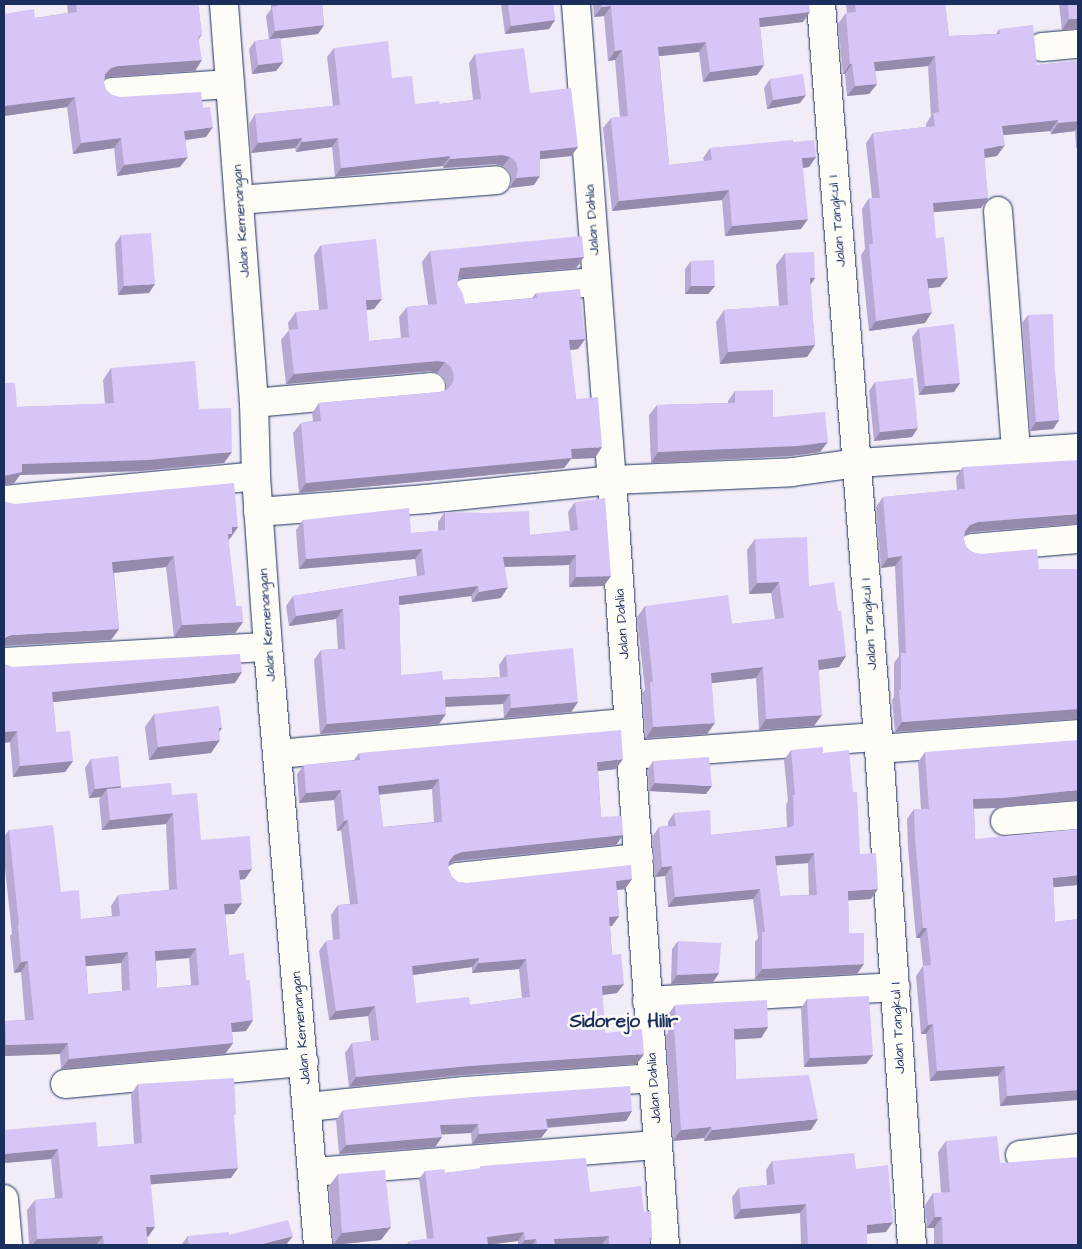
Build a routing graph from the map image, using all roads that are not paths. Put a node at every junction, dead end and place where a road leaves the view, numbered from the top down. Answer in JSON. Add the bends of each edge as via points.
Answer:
{"nodes":[{"id":1,"x":224,"y":4,"type":"edge"},
{"id":2,"x":576,"y":4,"type":"edge"},
{"id":3,"x":821,"y":4,"type":"edge"},
{"id":4,"x":1078,"y":44,"type":"edge"},
{"id":5,"x":1042,"y":47,"type":"dead end"},
{"id":6,"x":230,"y":84,"type":"junction"},
{"id":7,"x":112,"y":92,"type":"edge"},
{"id":8,"x":496,"y":180,"type":"dead end"},
{"id":9,"x":239,"y":200,"type":"junction"},
{"id":10,"x":998,"y":211,"type":"dead end"},
{"id":11,"x":597,"y":282,"type":"junction"},
{"id":12,"x":465,"y":293,"type":"edge"},
{"id":13,"x":431,"y":387,"type":"dead end"},
{"id":14,"x":254,"y":403,"type":"junction"},
{"id":15,"x":1078,"y":448,"type":"edge"},
{"id":16,"x":1016,"y":452,"type":"junction"},
{"id":17,"x":858,"y":463,"type":"junction"},
{"id":18,"x":256,"y":476,"type":"junction"},
{"id":19,"x":612,"y":480,"type":"junction"},
{"id":20,"x":4,"y":500,"type":"edge"},
{"id":21,"x":258,"y":512,"type":"junction"},
{"id":22,"x":1078,"y":539,"type":"edge"},
{"id":23,"x":972,"y":548,"type":"dead end"},
{"id":24,"x":268,"y":647,"type":"junction"},
{"id":25,"x":4,"y":662,"type":"edge"},
{"id":26,"x":628,"y":723,"type":"junction"},
{"id":27,"x":1078,"y":734,"type":"edge"},
{"id":28,"x":878,"y":743,"type":"junction"},
{"id":29,"x":278,"y":754,"type":"junction"},
{"id":30,"x":631,"y":756,"type":"junction"},
{"id":31,"x":1078,"y":816,"type":"edge"},
{"id":32,"x":1005,"y":821,"type":"dead end"},
{"id":33,"x":639,"y":858,"type":"junction"},
{"id":34,"x":457,"y":877,"type":"dead end"},
{"id":35,"x":896,"y":987,"type":"junction"},
{"id":36,"x":648,"y":1001,"type":"junction"},
{"id":37,"x":304,"y":1062,"type":"junction"},
{"id":38,"x":654,"y":1078,"type":"junction"},
{"id":39,"x":65,"y":1084,"type":"dead end"},
{"id":40,"x":308,"y":1107,"type":"junction"},
{"id":41,"x":658,"y":1145,"type":"junction"},
{"id":42,"x":1078,"y":1148,"type":"edge"},
{"id":43,"x":1020,"y":1155,"type":"dead end"},
{"id":44,"x":313,"y":1172,"type":"junction"},
{"id":45,"x":4,"y":1199,"type":"edge"},
{"id":46,"x":8,"y":1245,"type":"edge"},
{"id":47,"x":318,"y":1245,"type":"edge"},
{"id":48,"x":665,"y":1245,"type":"edge"},
{"id":49,"x":912,"y":1245,"type":"edge"}],
"edges":[{"from":1,"to":6,"type":"street","name":"Jalan Kemenangan"},
{"from":2,"to":11,"type":"street","name":"Jalan Dahlia"},
{"from":3,"to":17,"type":"street","name":"Jalan Tangkul I"},
{"from":4,"to":5,"type":"street"},
{"from":6,"to":7,"type":"street"},
{"from":6,"to":9,"type":"street","name":"Jalan Kemenangan"},
{"from":8,"to":9,"type":"street"},
{"from":9,"to":14,"type":"street","name":"Jalan Kemenangan"},
{"from":10,"to":16,"type":"street"},
{"from":11,"to":12,"type":"street"},
{"from":11,"to":19,"type":"street","name":"Jalan Dahlia"},
{"from":13,"to":14,"type":"street"},
{"from":14,"to":18,"type":"street","name":"Jalan Kemenangan"},
{"from":15,"to":16,"type":"street"},
{"from":16,"to":17,"type":"street"},
{"from":17,"to":19,"type":"street","via":[[792,472]]},
{"from":17,"to":28,"type":"street","name":"Jalan Tangkul I"},
{"from":18,"to":20,"type":"street"},
{"from":18,"to":21,"type":"street","name":"Jalan Kemenangan"},
{"from":19,"to":21,"type":"street"},
{"from":19,"to":26,"type":"street","name":"Jalan Dahlia"},
{"from":21,"to":24,"type":"street","name":"Jalan Kemenangan"},
{"from":22,"to":23,"type":"street"},
{"from":24,"to":25,"type":"street"},
{"from":24,"to":29,"type":"street","name":"Jalan Kemenangan"},
{"from":26,"to":29,"type":"street"},
{"from":26,"to":30,"type":"street","name":"Jalan Dahlia"},
{"from":27,"to":28,"type":"street"},
{"from":28,"to":30,"type":"street"},
{"from":28,"to":35,"type":"street","name":"Jalan Tangkul I"},
{"from":29,"to":37,"type":"street","name":"Jalan Kemenangan"},
{"from":30,"to":33,"type":"street","name":"Jalan Dahlia"},
{"from":31,"to":32,"type":"street"},
{"from":33,"to":34,"type":"street"},
{"from":33,"to":36,"type":"street","name":"Jalan Dahlia"},
{"from":35,"to":36,"type":"street"},
{"from":35,"to":49,"type":"street","name":"Jalan Tangkul I"},
{"from":36,"to":38,"type":"street","name":"Jalan Dahlia"},
{"from":37,"to":39,"type":"street"},
{"from":37,"to":40,"type":"street","name":"Jalan Kemenangan"},
{"from":38,"to":40,"type":"street","via":[[464,1091]]},
{"from":38,"to":41,"type":"street","name":"Jalan Dahlia"},
{"from":40,"to":44,"type":"street","name":"Jalan Kemenangan"},
{"from":41,"to":44,"type":"street"},
{"from":41,"to":48,"type":"street","name":"Jalan Dahlia"},
{"from":42,"to":43,"type":"street"},
{"from":44,"to":47,"type":"street","name":"Jalan Kemenangan"},
{"from":45,"to":46,"type":"street"}]}
